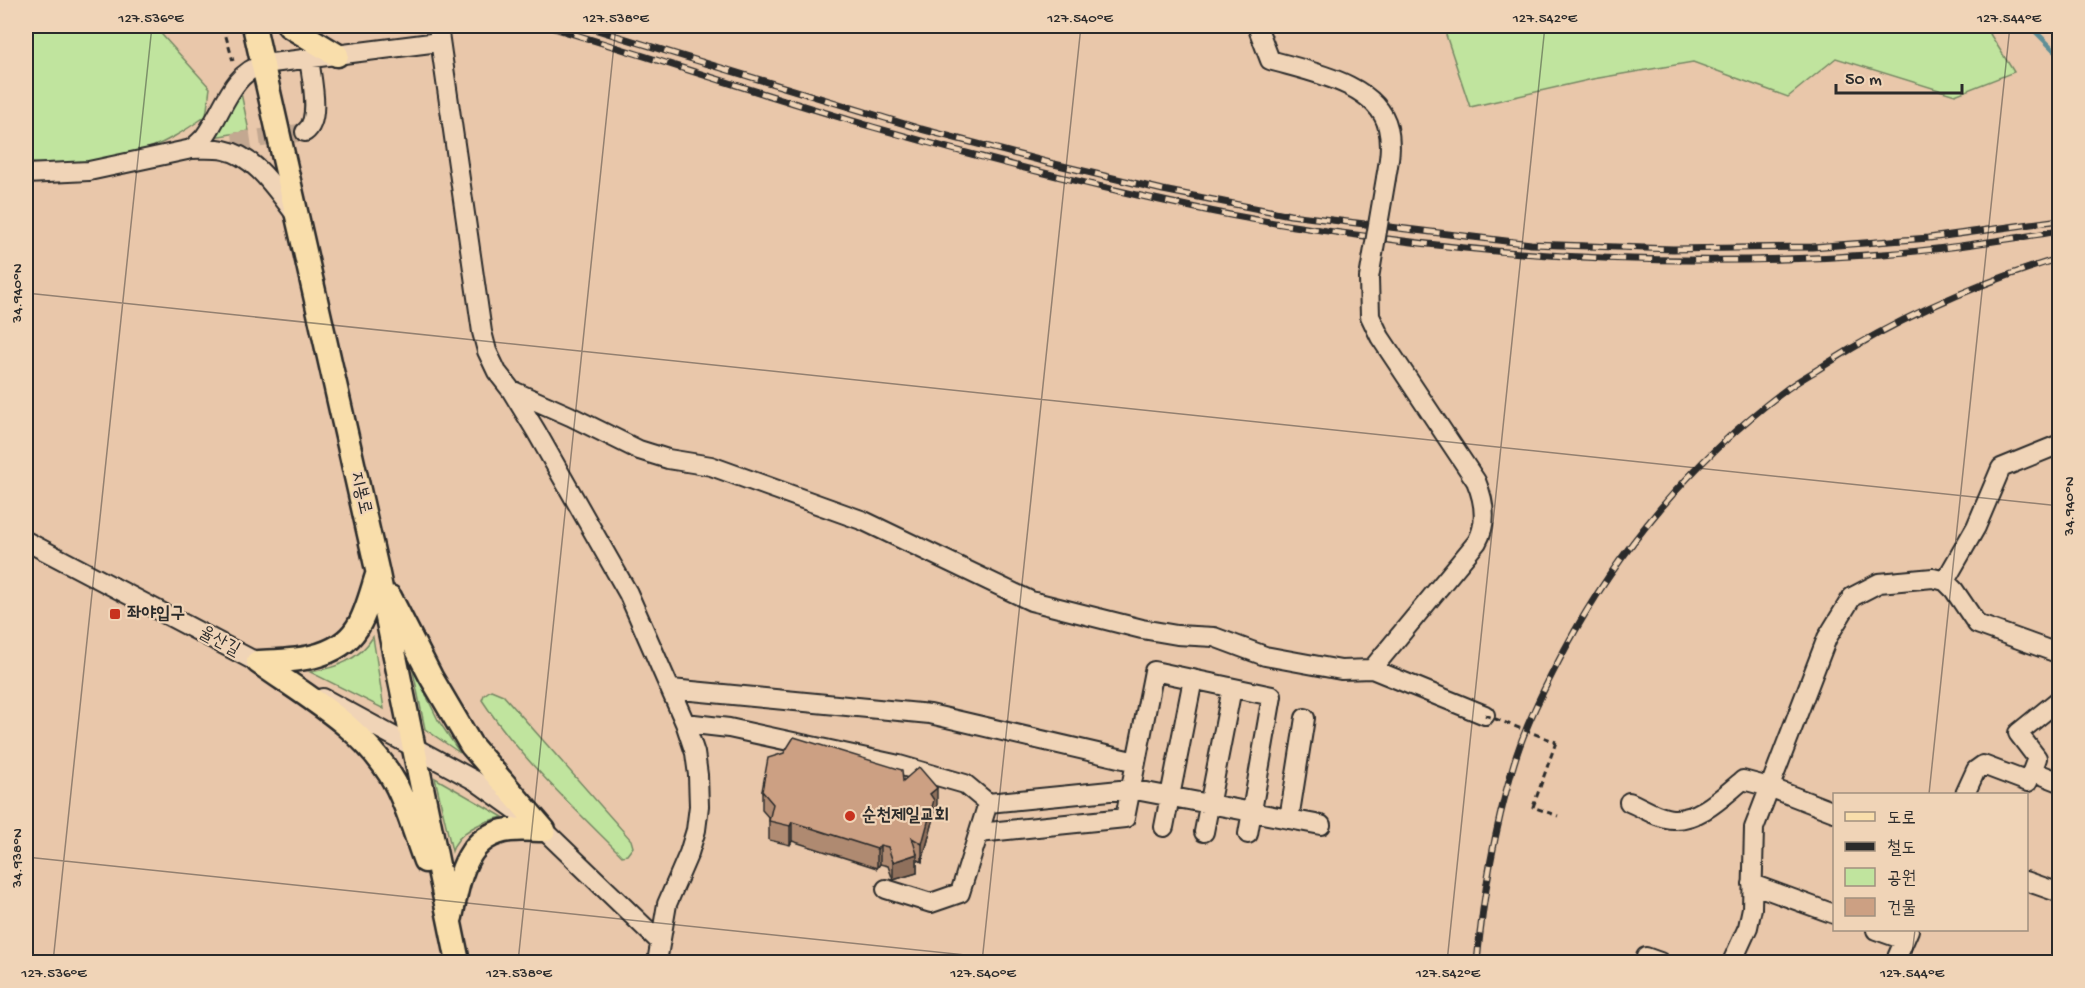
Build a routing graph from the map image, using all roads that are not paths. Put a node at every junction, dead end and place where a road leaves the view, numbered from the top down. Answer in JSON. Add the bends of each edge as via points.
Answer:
{"nodes":[{"id":1,"x":254,"y":26,"type":"edge"},
{"id":2,"x":289,"y":26,"type":"edge"},
{"id":3,"x":1257,"y":26,"type":"edge"},
{"id":4,"x":438,"y":34,"type":"edge"},
{"id":5,"x":337,"y":55,"type":"junction"},
{"id":6,"x":309,"y":58,"type":"junction"},
{"id":7,"x":264,"y":64,"type":"junction"},
{"id":8,"x":305,"y":132,"type":"dead end"},
{"id":9,"x":233,"y":142,"type":"tunnel mouth"},
{"id":10,"x":191,"y":149,"type":"junction"},
{"id":11,"x":26,"y":174,"type":"edge"},
{"id":12,"x":298,"y":219,"type":"junction"},
{"id":13,"x":511,"y":390,"type":"junction"},
{"id":14,"x":2060,"y":444,"type":"edge"},
{"id":15,"x":26,"y":541,"type":"edge"},
{"id":16,"x":378,"y":574,"type":"junction"},
{"id":17,"x":1945,"y":581,"type":"junction"},
{"id":18,"x":2060,"y":654,"type":"edge"},
{"id":19,"x":258,"y":662,"type":"junction"},
{"id":20,"x":1372,"y":669,"type":"junction"},
{"id":21,"x":1193,"y":679,"type":"junction"},
{"id":22,"x":1232,"y":688,"type":"junction"},
{"id":23,"x":671,"y":689,"type":"junction"},
{"id":24,"x":2060,"y":699,"type":"edge"},
{"id":25,"x":1485,"y":714,"type":"road end"},
{"id":26,"x":1305,"y":718,"type":"dead end"},
{"id":27,"x":685,"y":723,"type":"junction"},
{"id":28,"x":412,"y":746,"type":"junction"},
{"id":29,"x":1136,"y":762,"type":"junction"},
{"id":30,"x":2032,"y":771,"type":"junction"},
{"id":31,"x":2060,"y":782,"type":"edge"},
{"id":32,"x":1769,"y":787,"type":"junction"},
{"id":33,"x":1130,"y":789,"type":"junction"},
{"id":34,"x":1966,"y":793,"type":"edge"},
{"id":35,"x":1170,"y":796,"type":"junction"},
{"id":36,"x":1629,"y":802,"type":"dead end"},
{"id":37,"x":988,"y":803,"type":"junction"},
{"id":38,"x":1210,"y":804,"type":"junction"},
{"id":39,"x":1252,"y":812,"type":"junction"},
{"id":40,"x":1833,"y":812,"type":"edge"},
{"id":41,"x":1288,"y":819,"type":"junction"},
{"id":42,"x":1321,"y":825,"type":"dead end"},
{"id":43,"x":1164,"y":827,"type":"dead end"},
{"id":44,"x":543,"y":830,"type":"junction"},
{"id":45,"x":979,"y":832,"type":"junction"},
{"id":46,"x":1204,"y":832,"type":"dead end"},
{"id":47,"x":1248,"y":834,"type":"dead end"},
{"id":48,"x":2028,"y":882,"type":"edge"},
{"id":49,"x":1752,"y":884,"type":"junction"},
{"id":50,"x":886,"y":889,"type":"dead end"},
{"id":51,"x":2060,"y":893,"type":"edge"},
{"id":52,"x":1833,"y":914,"type":"edge"},
{"id":53,"x":449,"y":924,"type":"junction"},
{"id":54,"x":1882,"y":931,"type":"edge"},
{"id":55,"x":1907,"y":935,"type":"edge"},
{"id":56,"x":660,"y":941,"type":"junction"},
{"id":57,"x":458,"y":963,"type":"edge"},
{"id":58,"x":657,"y":963,"type":"edge"},
{"id":59,"x":1732,"y":963,"type":"edge"},
{"id":60,"x":1895,"y":963,"type":"edge"}],
"edges":[{"from":1,"to":7,"type":"main road","name":"지봉로"},
{"from":2,"to":5,"type":"main road"},
{"from":3,"to":20,"type":"street","bridge":true,"via":[[1270,60],[1349,85],[1384,116],[1390,154],[1369,278],[1370,316],[1482,495],[1484,526],[1478,542]]},
{"from":4,"to":5,"type":"street"},
{"from":4,"to":13,"type":"street","via":[[482,332],[497,372]]},
{"from":5,"to":6,"type":"street"},
{"from":6,"to":7,"type":"street"},
{"from":6,"to":8,"type":"street","via":[[315,116]]},
{"from":7,"to":10,"type":"street","via":[[242,75],[205,137]]},
{"from":7,"to":12,"type":"main road","name":"지봉로"},
{"from":9,"to":10,"type":"street"},
{"from":10,"to":11,"type":"street","via":[[89,171]]},
{"from":10,"to":12,"type":"street","via":[[225,150],[246,159],[270,182]]},
{"from":12,"to":16,"type":"main road","name":"지봉로"},
{"from":13,"to":20,"type":"street","via":[[639,450],[711,466],[864,521],[1031,601],[1142,629],[1214,637],[1264,656],[1341,670]]},
{"from":13,"to":23,"type":"street","via":[[628,593]]},
{"from":14,"to":17,"type":"street","via":[[2001,468],[1976,527]]},
{"from":15,"to":19,"type":"street","name":"율산길"},
{"from":16,"to":19,"type":"main road","via":[[358,627],[346,640],[299,660]]},
{"from":16,"to":28,"type":"main road","name":"지봉로"},
{"from":16,"to":44,"type":"main road","via":[[471,744]]},
{"from":17,"to":18,"type":"street","via":[[1977,624]]},
{"from":17,"to":32,"type":"street","via":[[1933,578],[1879,583],[1852,597],[1827,638]]},
{"from":19,"to":28,"type":"street","name":"율산길"},
{"from":19,"to":53,"type":"main road","via":[[340,720],[381,762],[395,784]]},
{"from":20,"to":25,"type":"street"},
{"from":21,"to":22,"type":"street"},
{"from":21,"to":29,"type":"street","via":[[1155,671]]},
{"from":21,"to":35,"type":"street"},
{"from":22,"to":38,"type":"street"},
{"from":22,"to":39,"type":"street","via":[[1272,696]]},
{"from":23,"to":27,"type":"street"},
{"from":23,"to":29,"type":"street","via":[[930,714]]},
{"from":24,"to":30,"type":"street","via":[[2018,733],[2037,758]]},
{"from":26,"to":41,"type":"street"},
{"from":27,"to":37,"type":"street","via":[[729,728],[899,765],[965,784]]},
{"from":27,"to":56,"type":"street","via":[[695,753],[699,806],[696,830],[667,904]]},
{"from":28,"to":44,"type":"street","name":"율산길","via":[[474,780]]},
{"from":28,"to":53,"type":"main road","name":"지봉로"},
{"from":29,"to":33,"type":"street"},
{"from":30,"to":31,"type":"street"},
{"from":30,"to":34,"type":"street","via":[[2028,782],[1983,765],[1976,770]]},
{"from":32,"to":36,"type":"street","via":[[1743,780],[1704,812],[1687,818],[1671,819]]},
{"from":32,"to":40,"type":"street"},
{"from":32,"to":49,"type":"street","via":[[1754,828]]},
{"from":33,"to":35,"type":"street"},
{"from":33,"to":37,"type":"street"},
{"from":33,"to":45,"type":"street","via":[[1125,818]]},
{"from":35,"to":38,"type":"street"},
{"from":35,"to":43,"type":"street"},
{"from":37,"to":45,"type":"street"},
{"from":38,"to":39,"type":"street"},
{"from":38,"to":46,"type":"street"},
{"from":39,"to":41,"type":"street"},
{"from":39,"to":47,"type":"street"},
{"from":41,"to":42,"type":"street"},
{"from":44,"to":53,"type":"main road","via":[[495,834],[468,855]]},
{"from":44,"to":56,"type":"street","name":"율산길"},
{"from":45,"to":50,"type":"street","via":[[960,893],[931,903]]},
{"from":48,"to":51,"type":"street"},
{"from":49,"to":52,"type":"street"},
{"from":49,"to":59,"type":"street","via":[[1748,927]]},
{"from":53,"to":57,"type":"main road","name":"지봉로"},
{"from":54,"to":55,"type":"street"},
{"from":55,"to":60,"type":"street"},
{"from":56,"to":58,"type":"street"}]}
